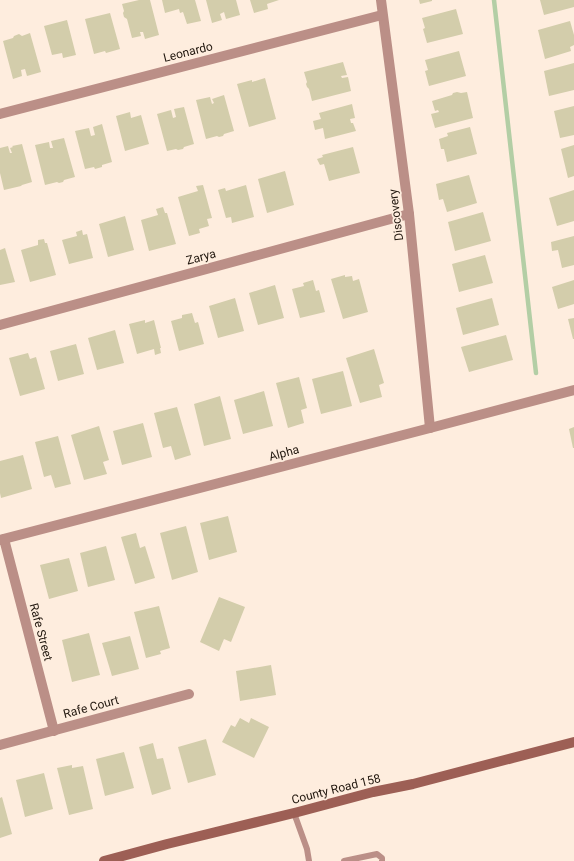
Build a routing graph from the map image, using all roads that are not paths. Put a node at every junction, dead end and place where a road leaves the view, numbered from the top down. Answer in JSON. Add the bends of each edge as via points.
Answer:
{"nodes":[{"id":1,"x":381,"y":0,"type":"edge"},
{"id":2,"x":382,"y":15,"type":"junction"},
{"id":3,"x":0,"y":114,"type":"edge"},
{"id":4,"x":410,"y":214,"type":"junction"},
{"id":5,"x":0,"y":325,"type":"edge"},
{"id":6,"x":574,"y":390,"type":"edge"},
{"id":7,"x":430,"y":428,"type":"junction"},
{"id":8,"x":2,"y":540,"type":"edge"},
{"id":9,"x":189,"y":694,"type":"dead end"},
{"id":10,"x":54,"y":731,"type":"junction"},
{"id":11,"x":574,"y":742,"type":"edge"},
{"id":12,"x":0,"y":745,"type":"edge"},
{"id":13,"x":294,"y":813,"type":"junction"},
{"id":14,"x":104,"y":861,"type":"edge"},
{"id":15,"x":309,"y":861,"type":"edge"},
{"id":16,"x":344,"y":861,"type":"edge"},
{"id":17,"x":382,"y":861,"type":"edge"}],
"edges":[{"from":1,"to":2,"type":"street","name":"Discovery"},
{"from":2,"to":3,"type":"street","name":"Leonardo"},
{"from":2,"to":4,"type":"street","name":"Discovery"},
{"from":4,"to":5,"type":"street","name":"Zarya"},
{"from":4,"to":7,"type":"street","name":"Discovery"},
{"from":6,"to":7,"type":"street","name":"Alpha"},
{"from":7,"to":8,"type":"street","name":"Alpha"},
{"from":8,"to":10,"type":"street","name":"Rafe Street"},
{"from":9,"to":10,"type":"street","name":"Rafe Court"},
{"from":10,"to":12,"type":"street","name":"Rafe Court"},
{"from":11,"to":13,"type":"street","name":"County Road 158"},
{"from":13,"to":14,"type":"street","name":"County Road 158"},
{"from":13,"to":15,"type":"lane"},
{"from":16,"to":17,"type":"lane","via":[[377,854]]}]}
